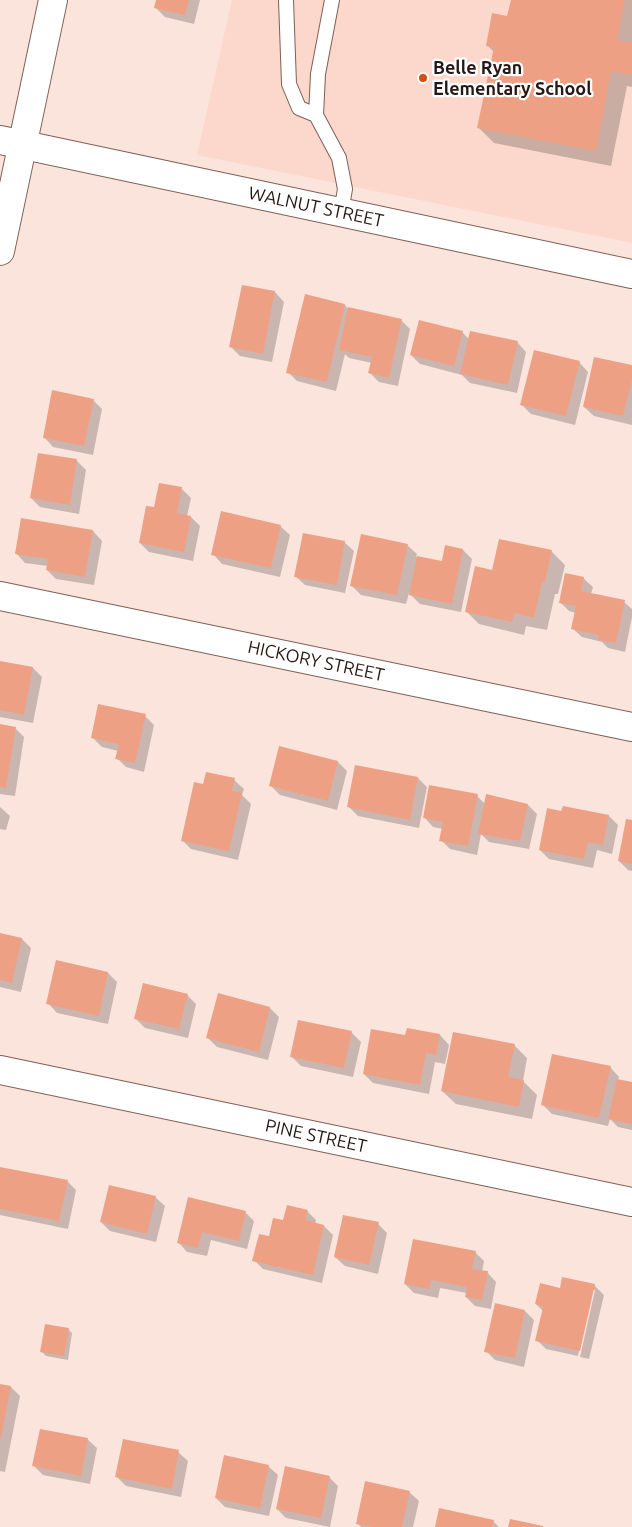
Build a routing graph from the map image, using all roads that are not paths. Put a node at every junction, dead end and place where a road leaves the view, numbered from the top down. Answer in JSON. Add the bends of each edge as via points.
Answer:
{"nodes":[{"id":1,"x":53,"y":0,"type":"edge"},
{"id":2,"x":286,"y":0,"type":"edge"},
{"id":3,"x":332,"y":0,"type":"edge"},
{"id":4,"x":316,"y":115,"type":"junction"},
{"id":5,"x":11,"y":143,"type":"edge"},
{"id":6,"x":341,"y":212,"type":"junction"},
{"id":7,"x":0,"y":251,"type":"edge"},
{"id":8,"x":632,"y":274,"type":"edge"},
{"id":9,"x":0,"y":596,"type":"edge"},
{"id":10,"x":632,"y":727,"type":"edge"},
{"id":11,"x":0,"y":1070,"type":"edge"},
{"id":12,"x":632,"y":1202,"type":"edge"}],
"edges":[{"from":1,"to":5,"type":"street"},
{"from":2,"to":4,"type":"lane","via":[[289,84],[299,108]]},
{"from":3,"to":4,"type":"lane","via":[[318,74]]},
{"from":4,"to":6,"type":"lane","via":[[339,158],[345,190]]},
{"from":5,"to":6,"type":"street","name":"WALNUT STREET"},
{"from":5,"to":7,"type":"street"},
{"from":6,"to":8,"type":"street","name":"WALNUT STREET"},
{"from":9,"to":10,"type":"street","name":"HICKORY STREET"},
{"from":11,"to":12,"type":"street","name":"PINE STREET"}]}
